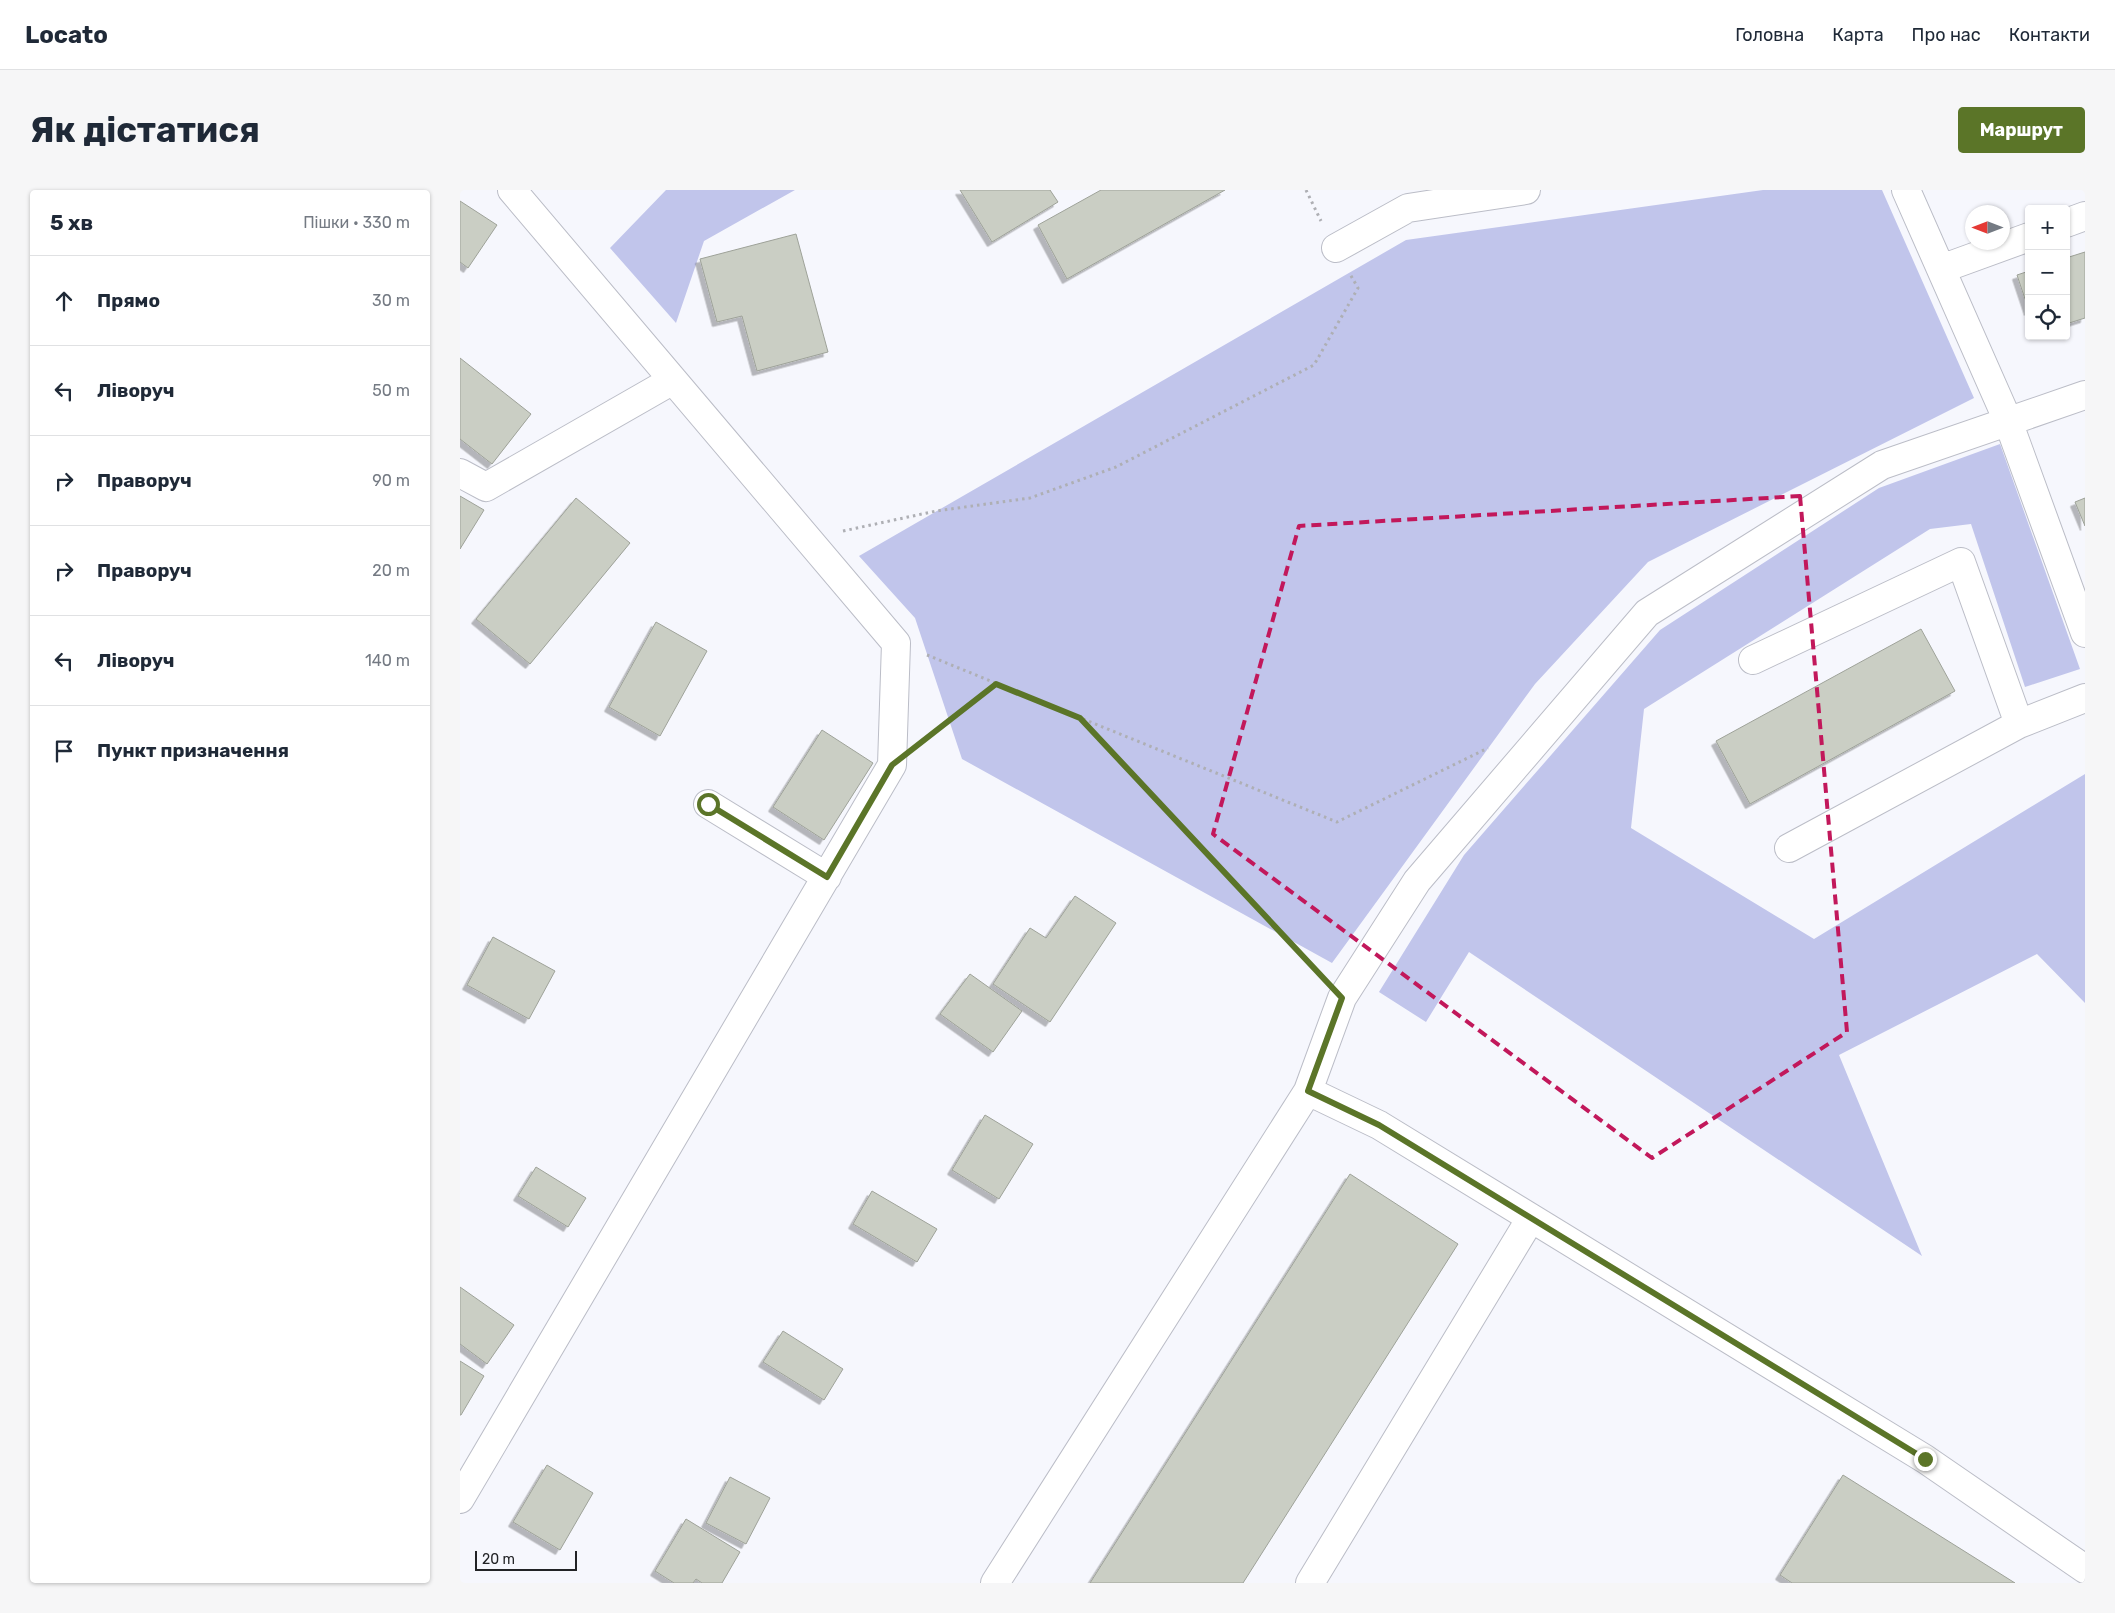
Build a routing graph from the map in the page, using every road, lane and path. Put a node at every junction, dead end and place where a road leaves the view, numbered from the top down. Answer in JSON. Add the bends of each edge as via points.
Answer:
{"nodes":[{"id":1,"x":512,"y":190,"type":"edge"},
{"id":2,"x":1526,"y":190,"type":"edge"},
{"id":3,"x":1906,"y":190,"type":"edge"},
{"id":4,"x":2085,"y":216,"type":"edge"},
{"id":5,"x":2070,"y":222,"type":"edge"},
{"id":6,"x":2025,"y":238,"type":"edge"},
{"id":7,"x":1336,"y":248,"type":"joint"},
{"id":8,"x":1941,"y":269,"type":"junction"},
{"id":9,"x":673,"y":380,"type":"junction"},
{"id":10,"x":2085,"y":395,"type":"edge"},
{"id":11,"x":2008,"y":421,"type":"junction"},
{"id":12,"x":460,"y":473,"type":"edge"},
{"id":13,"x":816,"y":549,"type":"junction"},
{"id":14,"x":2085,"y":633,"type":"edge"},
{"id":15,"x":896,"y":643,"type":"junction"},
{"id":16,"x":1753,"y":660,"type":"dead end"},
{"id":17,"x":996,"y":684,"type":"junction"},
{"id":18,"x":2085,"y":698,"type":"edge"},
{"id":19,"x":1080,"y":718,"type":"junction"},
{"id":20,"x":2019,"y":724,"type":"junction"},
{"id":21,"x":1493,"y":746,"type":"dead end"},
{"id":22,"x":892,"y":765,"type":"junction"},
{"id":23,"x":708,"y":804,"type":"dead end"},
{"id":24,"x":1789,"y":848,"type":"dead end"},
{"id":25,"x":827,"y":877,"type":"junction"},
{"id":26,"x":1342,"y":998,"type":"junction"},
{"id":27,"x":1308,"y":1091,"type":"junction"},
{"id":28,"x":1531,"y":1218,"type":"junction"},
{"id":29,"x":460,"y":1499,"type":"edge"},
{"id":30,"x":2085,"y":1569,"type":"edge"},
{"id":31,"x":995,"y":1583,"type":"edge"},
{"id":32,"x":1310,"y":1583,"type":"edge"}],
"edges":[{"from":1,"to":9,"type":"street"},
{"from":2,"to":7,"type":"street","via":[[1408,208]]},
{"from":3,"to":8,"type":"street"},
{"from":4,"to":5,"type":"street"},
{"from":6,"to":8,"type":"street"},
{"from":7,"to":13,"type":"path","via":[[1358,288],[1314,365],[1116,467],[1030,498],[936,511],[843,531]]},
{"from":8,"to":11,"type":"street"},
{"from":9,"to":12,"type":"street","via":[[486,487]]},
{"from":9,"to":13,"type":"street"},
{"from":10,"to":11,"type":"street"},
{"from":11,"to":14,"type":"street"},
{"from":11,"to":26,"type":"street","via":[[1882,464],[1647,613],[1417,881]]},
{"from":13,"to":15,"type":"street"},
{"from":15,"to":17,"type":"path"},
{"from":15,"to":22,"type":"street"},
{"from":16,"to":20,"type":"street","via":[[1960,562]]},
{"from":17,"to":19,"type":"path"},
{"from":17,"to":22,"type":"path"},
{"from":18,"to":20,"type":"street"},
{"from":19,"to":21,"type":"path","via":[[1337,822]]},
{"from":19,"to":26,"type":"path"},
{"from":20,"to":24,"type":"street"},
{"from":22,"to":25,"type":"street"},
{"from":23,"to":25,"type":"street"},
{"from":25,"to":29,"type":"street"},
{"from":26,"to":27,"type":"street"},
{"from":27,"to":28,"type":"street","via":[[1379,1125]]},
{"from":27,"to":31,"type":"street"},
{"from":28,"to":30,"type":"street","via":[[1925,1459]]},
{"from":28,"to":32,"type":"street"}]}
